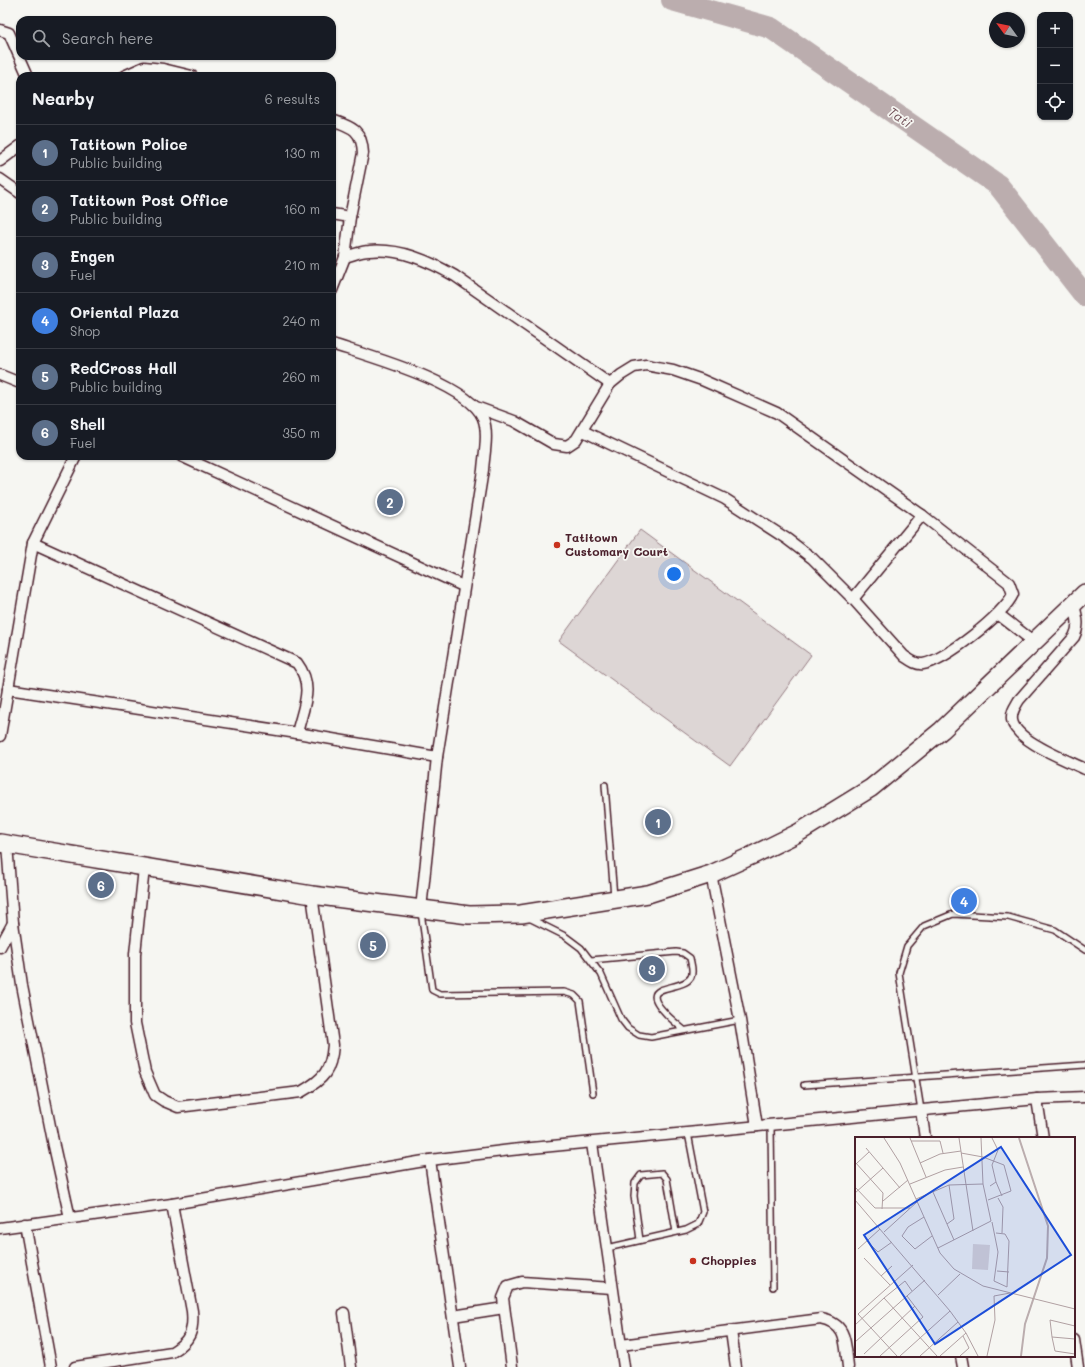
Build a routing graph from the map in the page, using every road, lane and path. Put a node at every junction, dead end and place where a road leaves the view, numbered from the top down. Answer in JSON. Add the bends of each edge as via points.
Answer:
{"nodes":[{"id":1,"x":0,"y":30,"type":"edge"},
{"id":2,"x":16,"y":49,"type":"edge"},
{"id":3,"x":21,"y":60,"type":"edge"},
{"id":4,"x":26,"y":72,"type":"edge"},
{"id":5,"x":133,"y":72,"type":"edge"},
{"id":6,"x":175,"y":72,"type":"edge"},
{"id":7,"x":336,"y":121,"type":"edge"},
{"id":8,"x":16,"y":149,"type":"edge"},
{"id":9,"x":0,"y":161,"type":"edge"},
{"id":10,"x":0,"y":179,"type":"edge"},
{"id":11,"x":16,"y":190,"type":"edge"},
{"id":12,"x":336,"y":215,"type":"edge"},
{"id":13,"x":350,"y":217,"type":"junction"},
{"id":14,"x":345,"y":258,"type":"junction"},
{"id":15,"x":336,"y":280,"type":"edge"},
{"id":16,"x":336,"y":345,"type":"edge"},
{"id":17,"x":0,"y":375,"type":"edge"},
{"id":18,"x":16,"y":381,"type":"edge"},
{"id":19,"x":610,"y":384,"type":"junction"},
{"id":20,"x":476,"y":407,"type":"junction"},
{"id":21,"x":583,"y":431,"type":"junction"},
{"id":22,"x":74,"y":460,"type":"edge"},
{"id":23,"x":190,"y":460,"type":"edge"},
{"id":24,"x":922,"y":515,"type":"junction"},
{"id":25,"x":33,"y":543,"type":"junction"},
{"id":26,"x":463,"y":586,"type":"junction"},
{"id":27,"x":853,"y":599,"type":"junction"},
{"id":28,"x":1079,"y":599,"type":"edge"},
{"id":29,"x":998,"y":614,"type":"junction"},
{"id":30,"x":1034,"y":642,"type":"junction"},
{"id":31,"x":8,"y":689,"type":"junction"},
{"id":32,"x":297,"y":733,"type":"junction"},
{"id":33,"x":0,"y":736,"type":"edge"},
{"id":34,"x":437,"y":757,"type":"junction"},
{"id":35,"x":1085,"y":769,"type":"edge"},
{"id":36,"x":605,"y":785,"type":"dead end"},
{"id":37,"x":4,"y":843,"type":"edge"},
{"id":38,"x":144,"y":868,"type":"junction"},
{"id":39,"x":711,"y":874,"type":"junction"},
{"id":40,"x":312,"y":895,"type":"junction"},
{"id":41,"x":615,"y":900,"type":"junction"},
{"id":42,"x":421,"y":909,"type":"junction"},
{"id":43,"x":521,"y":914,"type":"junction"},
{"id":44,"x":13,"y":923,"type":"junction"},
{"id":45,"x":0,"y":946,"type":"edge"},
{"id":46,"x":1085,"y":950,"type":"edge"},
{"id":47,"x":591,"y":960,"type":"junction"},
{"id":48,"x":740,"y":1020,"type":"junction"},
{"id":49,"x":684,"y":1030,"type":"junction"},
{"id":50,"x":1085,"y":1065,"type":"edge"},
{"id":51,"x":916,"y":1078,"type":"junction"},
{"id":52,"x":804,"y":1085,"type":"dead end"},
{"id":53,"x":593,"y":1093,"type":"dead end"},
{"id":54,"x":1085,"y":1097,"type":"edge"},
{"id":55,"x":1037,"y":1100,"type":"junction"},
{"id":56,"x":921,"y":1110,"type":"junction"},
{"id":57,"x":770,"y":1125,"type":"junction"},
{"id":58,"x":757,"y":1126,"type":"junction"},
{"id":59,"x":688,"y":1133,"type":"junction"},
{"id":60,"x":925,"y":1137,"type":"edge"},
{"id":61,"x":1043,"y":1137,"type":"edge"},
{"id":62,"x":592,"y":1143,"type":"junction"},
{"id":63,"x":430,"y":1160,"type":"junction"},
{"id":64,"x":172,"y":1204,"type":"junction"},
{"id":65,"x":70,"y":1218,"type":"junction"},
{"id":66,"x":25,"y":1224,"type":"junction"},
{"id":67,"x":0,"y":1228,"type":"edge"},
{"id":68,"x":676,"y":1232,"type":"junction"},
{"id":69,"x":640,"y":1240,"type":"junction"},
{"id":70,"x":607,"y":1248,"type":"junction"},
{"id":71,"x":773,"y":1287,"type":"dead end"},
{"id":72,"x":612,"y":1288,"type":"junction"},
{"id":73,"x":504,"y":1308,"type":"junction"},
{"id":74,"x":344,"y":1313,"type":"dead end"},
{"id":75,"x":453,"y":1316,"type":"junction"},
{"id":76,"x":730,"y":1331,"type":"junction"},
{"id":77,"x":621,"y":1345,"type":"junction"},
{"id":78,"x":1075,"y":1347,"type":"edge"},
{"id":79,"x":961,"y":1357,"type":"edge"},
{"id":80,"x":51,"y":1367,"type":"edge"},
{"id":81,"x":75,"y":1367,"type":"edge"},
{"id":82,"x":352,"y":1367,"type":"edge"},
{"id":83,"x":460,"y":1367,"type":"edge"},
{"id":84,"x":512,"y":1367,"type":"edge"},
{"id":85,"x":624,"y":1367,"type":"edge"},
{"id":86,"x":736,"y":1367,"type":"edge"},
{"id":87,"x":848,"y":1367,"type":"edge"},
{"id":88,"x":963,"y":1367,"type":"edge"},
{"id":89,"x":1078,"y":1367,"type":"edge"}],
"edges":[{"from":1,"to":2,"type":"street","via":[[9,33]]},
{"from":3,"to":4,"type":"street"},
{"from":5,"to":6,"type":"street","via":[[144,67]]},
{"from":7,"to":13,"type":"street","via":[[349,126],[359,134],[362,142],[363,153]]},
{"from":8,"to":9,"type":"street"},
{"from":10,"to":11,"type":"street"},
{"from":12,"to":13,"type":"street"},
{"from":13,"to":14,"type":"street"},
{"from":14,"to":15,"type":"street"},
{"from":14,"to":19,"type":"street","via":[[368,251],[389,251],[432,262]]},
{"from":16,"to":20,"type":"street","via":[[423,376],[445,386]]},
{"from":17,"to":18,"type":"street"},
{"from":19,"to":21,"type":"street"},
{"from":19,"to":24,"type":"street","via":[[634,367],[646,365],[673,370],[702,380],[777,413]]},
{"from":20,"to":21,"type":"street","via":[[514,421],[554,444],[568,446]]},
{"from":20,"to":26,"type":"street","via":[[485,426],[485,447],[476,520]]},
{"from":21,"to":27,"type":"street","via":[[725,499],[788,539],[812,558]]},
{"from":22,"to":25,"type":"street"},
{"from":23,"to":26,"type":"street"},
{"from":24,"to":27,"type":"street"},
{"from":24,"to":29,"type":"street","via":[[1009,583],[1013,594]]},
{"from":25,"to":31,"type":"street"},
{"from":25,"to":32,"type":"street","via":[[297,663],[307,679],[308,690]]},
{"from":26,"to":34,"type":"street"},
{"from":27,"to":29,"type":"street","via":[[904,656],[922,664],[933,662],[953,650]]},
{"from":28,"to":30,"type":"highway"},
{"from":28,"to":35,"type":"street","via":[[1077,630],[1074,637],[1019,700],[1013,711],[1012,721],[1018,732],[1028,740]]},
{"from":29,"to":30,"type":"street"},
{"from":30,"to":39,"type":"highway","via":[[942,730],[871,788],[798,833]]},
{"from":31,"to":32,"type":"street"},
{"from":31,"to":33,"type":"street"},
{"from":32,"to":34,"type":"street"},
{"from":34,"to":42,"type":"street"},
{"from":36,"to":41,"type":"lane"},
{"from":37,"to":38,"type":"highway"},
{"from":37,"to":44,"type":"street"},
{"from":38,"to":40,"type":"highway"},
{"from":38,"to":40,"type":"street","via":[[135,954],[135,1023],[145,1072],[155,1094],[178,1107],[301,1092],[325,1075],[332,1062],[333,1045]]},
{"from":39,"to":41,"type":"highway","via":[[648,894]]},
{"from":39,"to":48,"type":"street"},
{"from":40,"to":42,"type":"highway"},
{"from":41,"to":43,"type":"highway"},
{"from":42,"to":43,"type":"highway","via":[[469,915]]},
{"from":42,"to":53,"type":"lane","via":[[432,990],[440,994],[564,992],[574,995],[580,1001]]},
{"from":43,"to":47,"type":"lane","via":[[565,936],[581,948]]},
{"from":44,"to":45,"type":"street"},
{"from":44,"to":65,"type":"street","via":[[22,985]]},
{"from":46,"to":51,"type":"lane","via":[[1055,930],[1008,917],[952,914],[924,926],[907,946],[899,974]]},
{"from":47,"to":49,"type":"lane","via":[[601,974],[621,1019],[628,1028],[639,1034],[651,1036]]},
{"from":47,"to":49,"type":"lane","via":[[676,952],[690,958],[693,972],[691,978],[683,984],[661,988],[656,999],[661,1010]]},
{"from":48,"to":49,"type":"lane"},
{"from":48,"to":58,"type":"street"},
{"from":50,"to":51,"type":"lane"},
{"from":51,"to":52,"type":"lane"},
{"from":51,"to":56,"type":"lane"},
{"from":54,"to":55,"type":"street"},
{"from":55,"to":56,"type":"street"},
{"from":55,"to":61,"type":"street"},
{"from":56,"to":57,"type":"street"},
{"from":56,"to":60,"type":"street"},
{"from":57,"to":58,"type":"street"},
{"from":57,"to":71,"type":"lane"},
{"from":58,"to":59,"type":"street"},
{"from":59,"to":62,"type":"street"},
{"from":59,"to":68,"type":"lane","via":[[703,1212],[698,1224]]},
{"from":62,"to":63,"type":"street"},
{"from":62,"to":70,"type":"street"},
{"from":63,"to":64,"type":"street"},
{"from":63,"to":75,"type":"street"},
{"from":64,"to":65,"type":"street"},
{"from":64,"to":81,"type":"street","via":[[192,1312],[193,1325],[189,1336],[182,1346],[172,1352]]},
{"from":65,"to":66,"type":"street"},
{"from":66,"to":67,"type":"street"},
{"from":66,"to":80,"type":"street"},
{"from":68,"to":69,"type":"lane"},
{"from":68,"to":69,"type":"lane","via":[[667,1179],[662,1173],[641,1175],[635,1183],[634,1196]]},
{"from":69,"to":70,"type":"lane"},
{"from":70,"to":72,"type":"street"},
{"from":72,"to":73,"type":"street","via":[[514,1283],[504,1292]]},
{"from":72,"to":77,"type":"street"},
{"from":73,"to":75,"type":"street"},
{"from":73,"to":84,"type":"street"},
{"from":74,"to":82,"type":"street"},
{"from":75,"to":83,"type":"street"},
{"from":76,"to":77,"type":"street"},
{"from":76,"to":86,"type":"street"},
{"from":76,"to":87,"type":"street","via":[[821,1319],[831,1321],[839,1326],[843,1333]]},
{"from":77,"to":85,"type":"street"},
{"from":78,"to":89,"type":"street"},
{"from":79,"to":88,"type":"street"}]}
